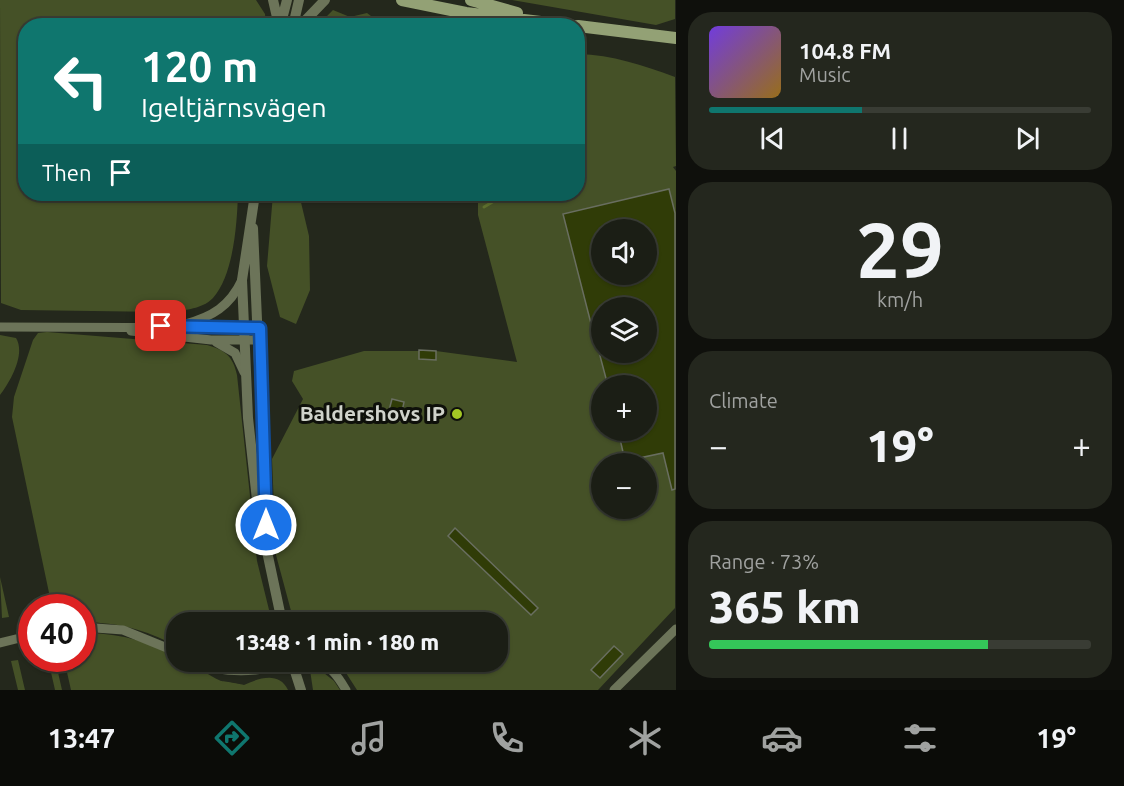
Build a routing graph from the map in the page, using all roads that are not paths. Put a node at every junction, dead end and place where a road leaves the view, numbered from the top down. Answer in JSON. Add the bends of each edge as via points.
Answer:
{"nodes":[{"id":1,"x":273,"y":0,"type":"edge"},
{"id":2,"x":287,"y":0,"type":"edge"},
{"id":3,"x":299,"y":0,"type":"edge"},
{"id":4,"x":325,"y":0,"type":"edge"},
{"id":5,"x":402,"y":0,"type":"edge"},
{"id":6,"x":471,"y":0,"type":"edge"},
{"id":7,"x":277,"y":18,"type":"edge"},
{"id":8,"x":281,"y":18,"type":"edge"},
{"id":9,"x":295,"y":18,"type":"edge"},
{"id":10,"x":308,"y":18,"type":"edge"},
{"id":11,"x":509,"y":18,"type":"edge"},
{"id":12,"x":534,"y":18,"type":"edge"},
{"id":13,"x":585,"y":27,"type":"edge"},
{"id":14,"x":675,"y":38,"type":"edge"},
{"id":15,"x":254,"y":201,"type":"edge"},
{"id":16,"x":252,"y":217,"type":"junction"},
{"id":17,"x":242,"y":280,"type":"junction"},
{"id":18,"x":83,"y":326,"type":"junction"},
{"id":19,"x":0,"y":327,"type":"edge"},
{"id":20,"x":176,"y":327,"type":"junction"},
{"id":21,"x":244,"y":328,"type":"junction"},
{"id":22,"x":260,"y":328,"type":"junction"},
{"id":23,"x":211,"y":339,"type":"junction"},
{"id":24,"x":244,"y":340,"type":"junction"},
{"id":25,"x":260,"y":340,"type":"junction"},
{"id":26,"x":245,"y":374,"type":"junction"},
{"id":27,"x":266,"y":542,"type":"junction"},
{"id":28,"x":280,"y":612,"type":"edge"},
{"id":29,"x":96,"y":628,"type":"edge"},
{"id":30,"x":675,"y":629,"type":"edge"},
{"id":31,"x":18,"y":638,"type":"edge"},
{"id":32,"x":0,"y":643,"type":"edge"},
{"id":33,"x":166,"y":648,"type":"edge"},
{"id":34,"x":295,"y":672,"type":"edge"},
{"id":35,"x":335,"y":672,"type":"edge"},
{"id":36,"x":301,"y":690,"type":"edge"},
{"id":37,"x":346,"y":690,"type":"edge"},
{"id":38,"x":614,"y":690,"type":"edge"}],
"edges":[{"from":1,"to":7,"type":"street"},
{"from":2,"to":8,"type":"street"},
{"from":3,"to":9,"type":"street"},
{"from":4,"to":10,"type":"street"},
{"from":5,"to":11,"type":"main road"},
{"from":6,"to":12,"type":"main road"},
{"from":13,"to":14,"type":"main road"},
{"from":15,"to":16,"type":"street"},
{"from":16,"to":17,"type":"street"},
{"from":16,"to":22,"type":"street"},
{"from":17,"to":20,"type":"street","via":[[236,293],[214,315]]},
{"from":17,"to":21,"type":"street"},
{"from":18,"to":19,"type":"street"},
{"from":18,"to":20,"type":"street"},
{"from":18,"to":23,"type":"street"},
{"from":20,"to":21,"type":"street"},
{"from":21,"to":22,"type":"street"},
{"from":21,"to":24,"type":"street"},
{"from":22,"to":25,"type":"street"},
{"from":23,"to":24,"type":"street"},
{"from":23,"to":26,"type":"street","via":[[235,353]]},
{"from":24,"to":25,"type":"street"},
{"from":24,"to":26,"type":"street"},
{"from":25,"to":27,"type":"street"},
{"from":26,"to":27,"type":"street","via":[[252,465]]},
{"from":27,"to":28,"type":"street"},
{"from":29,"to":33,"type":"street","via":[[123,630]]},
{"from":30,"to":38,"type":"street"},
{"from":31,"to":32,"type":"street"},
{"from":34,"to":36,"type":"street"},
{"from":35,"to":37,"type":"street"}]}
